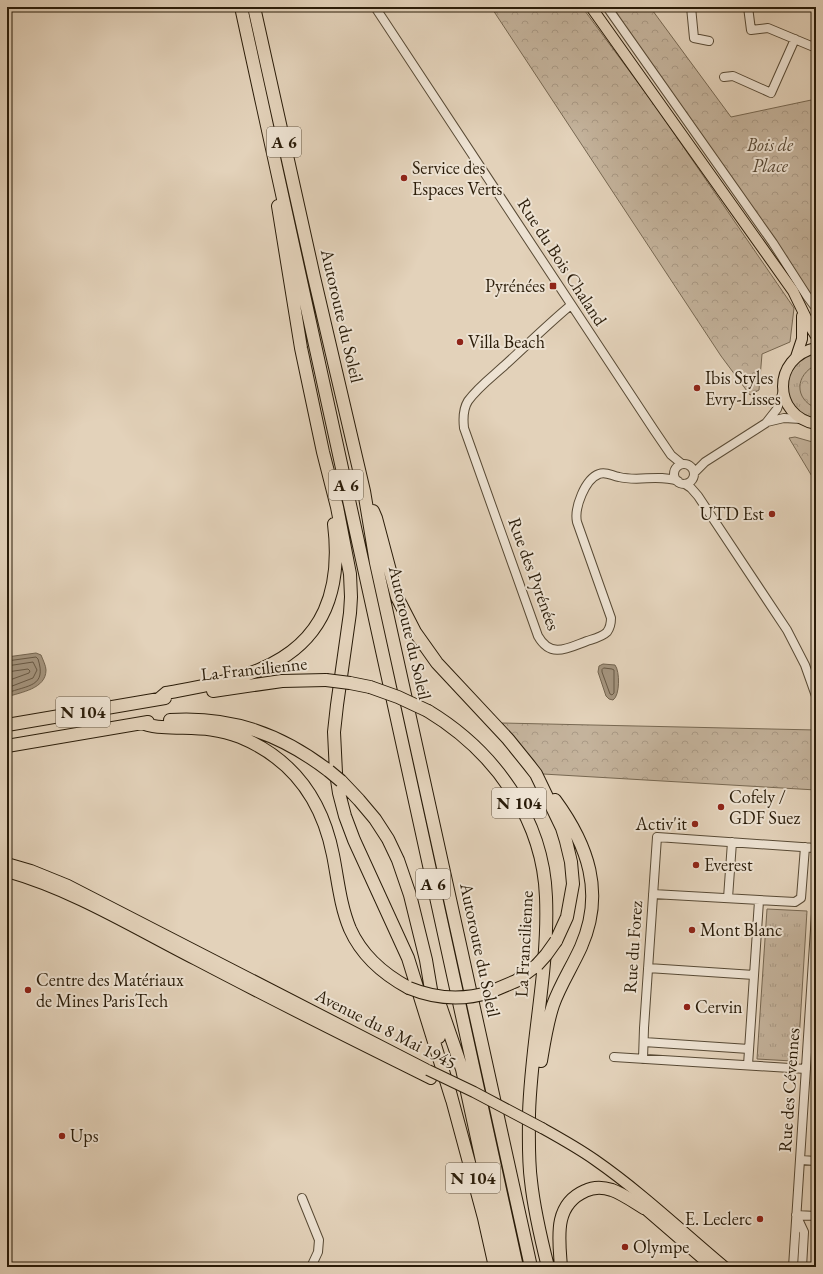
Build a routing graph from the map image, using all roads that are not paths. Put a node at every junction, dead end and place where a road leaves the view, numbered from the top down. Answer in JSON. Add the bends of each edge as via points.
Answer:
{"nodes":[{"id":1,"x":240,"y":7,"type":"edge"},
{"id":2,"x":254,"y":7,"type":"edge"},
{"id":3,"x":375,"y":7,"type":"edge"},
{"id":4,"x":591,"y":7,"type":"edge"},
{"id":5,"x":607,"y":7,"type":"edge"},
{"id":6,"x":691,"y":7,"type":"edge"},
{"id":7,"x":748,"y":7,"type":"edge"},
{"id":8,"x":795,"y":39,"type":"junction"},
{"id":9,"x":709,"y":40,"type":"dead end"},
{"id":10,"x":816,"y":48,"type":"edge"},
{"id":11,"x":724,"y":77,"type":"dead end"},
{"id":12,"x":274,"y":163,"type":"junction"},
{"id":13,"x":571,"y":305,"type":"junction"},
{"id":14,"x":802,"y":308,"type":"junction"},
{"id":15,"x":816,"y":308,"type":"edge"},
{"id":16,"x":816,"y":336,"type":"edge"},
{"id":17,"x":816,"y":348,"type":"edge"},
{"id":18,"x":796,"y":357,"type":"junction"},
{"id":19,"x":783,"y":391,"type":"junction"},
{"id":20,"x":801,"y":419,"type":"junction"},
{"id":21,"x":766,"y":423,"type":"junction"},
{"id":22,"x":816,"y":424,"type":"edge"},
{"id":23,"x":323,"y":452,"type":"junction"},
{"id":24,"x":705,"y":462,"type":"junction"},
{"id":25,"x":680,"y":467,"type":"junction"},
{"id":26,"x":694,"y":476,"type":"junction"},
{"id":27,"x":664,"y":478,"type":"junction"},
{"id":28,"x":681,"y":483,"type":"junction"},
{"id":29,"x":364,"y":491,"type":"junction"},
{"id":30,"x":698,"y":496,"type":"junction"},
{"id":31,"x":816,"y":696,"type":"edge"},
{"id":32,"x":159,"y":699,"type":"junction"},
{"id":33,"x":142,"y":723,"type":"junction"},
{"id":34,"x":7,"y":725,"type":"edge"},
{"id":35,"x":7,"y":746,"type":"edge"},
{"id":36,"x":536,"y":774,"type":"junction"},
{"id":37,"x":732,"y":842,"type":"junction"},
{"id":38,"x":805,"y":847,"type":"junction"},
{"id":39,"x":816,"y":848,"type":"edge"},
{"id":40,"x":7,"y":863,"type":"edge"},
{"id":41,"x":7,"y":872,"type":"edge"},
{"id":42,"x":653,"y":894,"type":"junction"},
{"id":43,"x":728,"y":898,"type":"junction"},
{"id":44,"x":759,"y":901,"type":"junction"},
{"id":45,"x":816,"y":914,"type":"edge"},
{"id":46,"x":426,"y":960,"type":"junction"},
{"id":47,"x":648,"y":968,"type":"junction"},
{"id":48,"x":754,"y":974,"type":"junction"},
{"id":49,"x":644,"y":1042,"type":"junction"},
{"id":50,"x":749,"y":1049,"type":"junction"},
{"id":51,"x":614,"y":1058,"type":"dead end"},
{"id":52,"x":643,"y":1059,"type":"junction"},
{"id":53,"x":748,"y":1065,"type":"junction"},
{"id":54,"x":806,"y":1068,"type":"junction"},
{"id":55,"x":429,"y":1075,"type":"junction"},
{"id":56,"x":452,"y":1100,"type":"junction"},
{"id":57,"x":542,"y":1132,"type":"junction"},
{"id":58,"x":801,"y":1160,"type":"junction"},
{"id":59,"x":816,"y":1161,"type":"edge"},
{"id":60,"x":530,"y":1170,"type":"junction"},
{"id":61,"x":302,"y":1198,"type":"dead end"},
{"id":62,"x":644,"y":1208,"type":"junction"},
{"id":63,"x":796,"y":1215,"type":"junction"},
{"id":64,"x":816,"y":1216,"type":"edge"},
{"id":65,"x":311,"y":1267,"type":"edge"},
{"id":66,"x":495,"y":1267,"type":"edge"},
{"id":67,"x":505,"y":1267,"type":"edge"},
{"id":68,"x":517,"y":1267,"type":"edge"},
{"id":69,"x":531,"y":1267,"type":"edge"},
{"id":70,"x":548,"y":1267,"type":"edge"},
{"id":71,"x":561,"y":1267,"type":"edge"},
{"id":72,"x":712,"y":1267,"type":"edge"},
{"id":73,"x":725,"y":1267,"type":"edge"},
{"id":74,"x":793,"y":1267,"type":"edge"},
{"id":75,"x":802,"y":1267,"type":"edge"}],
"edges":[{"from":1,"to":12,"type":"highway","name":"Autoroute du Soleil","number":"A 6"},
{"from":2,"to":29,"type":"highway","name":"Autoroute du Soleil","number":"A 6"},
{"from":3,"to":13,"type":"street","name":"Rue du Bois Chaland"},
{"from":4,"to":14,"type":"main road","via":[[793,291]]},
{"from":5,"to":15,"type":"street"},
{"from":6,"to":9,"type":"street","via":[[694,38]]},
{"from":7,"to":8,"type":"street","via":[[751,30],[768,28]]},
{"from":8,"to":10,"type":"street"},
{"from":8,"to":11,"type":"street","via":[[771,93],[733,76]]},
{"from":12,"to":23,"type":"highway","via":[[279,218],[292,295]]},
{"from":12,"to":68,"type":"highway","name":"Autoroute du Soleil","number":"A 6"},
{"from":13,"to":25,"type":"street","name":"Rue du Bois Chaland"},
{"from":13,"to":27,"type":"street","name":"Rue des Pyrénées","via":[[471,398],[464,408],[463,421],[538,636],[548,648],[564,650],[600,636],[607,632],[610,626],[611,618],[576,515],[592,477],[605,473],[627,478]]},
{"from":14,"to":16,"type":"main road"},
{"from":14,"to":18,"type":"main road","via":[[802,339]]},
{"from":17,"to":18,"type":"main road"},
{"from":18,"to":19,"type":"main road","via":[[784,375]]},
{"from":19,"to":20,"type":"main road","via":[[789,408]]},
{"from":19,"to":21,"type":"street","via":[[777,409]]},
{"from":20,"to":21,"type":"street","via":[[784,418]]},
{"from":20,"to":22,"type":"main road"},
{"from":21,"to":24,"type":"street"},
{"from":23,"to":32,"type":"highway","via":[[334,526],[336,561],[331,594],[318,622],[299,645],[275,662],[224,681],[166,693]]},
{"from":23,"to":56,"type":"highway","via":[[348,561],[351,586],[349,624],[334,732],[339,793],[354,840],[408,958]]},
{"from":24,"to":25,"type":"street"},
{"from":24,"to":26,"type":"street"},
{"from":25,"to":26,"type":"street","via":[[694,470]]},
{"from":25,"to":27,"type":"street"},
{"from":25,"to":28,"type":"street","via":[[675,478]]},
{"from":26,"to":28,"type":"street","via":[[691,482]]},
{"from":26,"to":30,"type":"street"},
{"from":27,"to":28,"type":"street","name":"Rue des Pyrénées"},
{"from":28,"to":30,"type":"street","via":[[691,488]]},
{"from":29,"to":36,"type":"highway","via":[[376,518],[397,597],[415,632],[442,669],[508,739]]},
{"from":29,"to":69,"type":"highway","name":"Autoroute du Soleil","number":"A 6","via":[[376,563]]},
{"from":30,"to":31,"type":"street","via":[[787,630],[805,665]]},
{"from":32,"to":34,"type":"highway","name":"La Francilienne","number":"N 104"},
{"from":32,"to":60,"type":"highway","name":"La Francilienne","number":"N 104","bridge":true,"via":[[298,680],[326,680],[370,687],[398,696],[444,721],[474,744],[499,772],[526,816],[535,839],[542,865],[546,897],[546,930],[529,1114]]},
{"from":33,"to":35,"type":"highway","number":"N 104"},
{"from":33,"to":36,"type":"highway","bridge":true,"via":[[161,727],[201,728],[232,734],[258,746],[288,767],[308,790],[319,809],[331,845],[342,906],[356,941],[371,960],[390,977],[424,994],[448,998],[474,997],[520,978],[546,955],[565,924],[573,884],[571,862],[562,828]]},
{"from":33,"to":46,"type":"highway","number":"N 104","bridge":true,"via":[[190,719],[238,725],[284,741],[341,781],[371,814],[393,850],[410,895]]},
{"from":36,"to":60,"type":"highway","via":[[564,812],[575,832],[588,863],[592,895],[586,934],[557,994],[546,1030],[537,1083]]},
{"from":37,"to":38,"type":"street"},
{"from":37,"to":42,"type":"street","name":"Rue du Forez","via":[[657,837]]},
{"from":37,"to":43,"type":"street"},
{"from":38,"to":39,"type":"street"},
{"from":38,"to":44,"type":"street","via":[[802,891],[798,902]]},
{"from":40,"to":55,"type":"main road","name":"Avenue du 8 Mai 1945","via":[[68,885]]},
{"from":41,"to":55,"type":"main road","name":"Avenue du 8 Mai 1945","via":[[84,902],[274,1001]]},
{"from":42,"to":43,"type":"street"},
{"from":42,"to":47,"type":"street","name":"Rue du Forez"},
{"from":43,"to":44,"type":"street"},
{"from":44,"to":48,"type":"street"},
{"from":45,"to":54,"type":"street","name":"Rue des Cévennes"},
{"from":46,"to":56,"type":"highway","number":"N 104"},
{"from":46,"to":67,"type":"highway","via":[[462,1069]]},
{"from":47,"to":48,"type":"street"},
{"from":47,"to":49,"type":"street","name":"Rue du Forez"},
{"from":48,"to":50,"type":"street"},
{"from":49,"to":50,"type":"street"},
{"from":49,"to":52,"type":"street","name":"Rue du Forez"},
{"from":50,"to":53,"type":"street"},
{"from":51,"to":52,"type":"street"},
{"from":52,"to":53,"type":"street"},
{"from":53,"to":54,"type":"street"},
{"from":54,"to":58,"type":"street","name":"Rue des Cévennes"},
{"from":55,"to":57,"type":"main road","name":"Avenue du 8 Mai 1945","via":[[474,1100]]},
{"from":56,"to":66,"type":"highway","number":"N 104"},
{"from":57,"to":62,"type":"main road","name":"Avenue du 8 Mai 1945","via":[[591,1165]]},
{"from":57,"to":73,"type":"main road","name":"Avenue du 8 Mai 1945","via":[[578,1149],[616,1175]]},
{"from":58,"to":59,"type":"street"},
{"from":58,"to":63,"type":"street","name":"Rue des Cévennes"},
{"from":60,"to":70,"type":"highway","name":"La Francilienne","number":"N 104","via":[[535,1212]]},
{"from":61,"to":65,"type":"street","via":[[319,1240],[318,1252]]},
{"from":62,"to":71,"type":"highway","via":[[614,1191],[602,1188],[588,1190],[576,1196],[567,1206],[561,1219]]},
{"from":62,"to":72,"type":"main road","name":"Avenue du 8 Mai 1945"},
{"from":63,"to":64,"type":"street"},
{"from":63,"to":74,"type":"street","name":"Rue des Cévennes"},
{"from":63,"to":75,"type":"street","via":[[804,1232]]}]}
